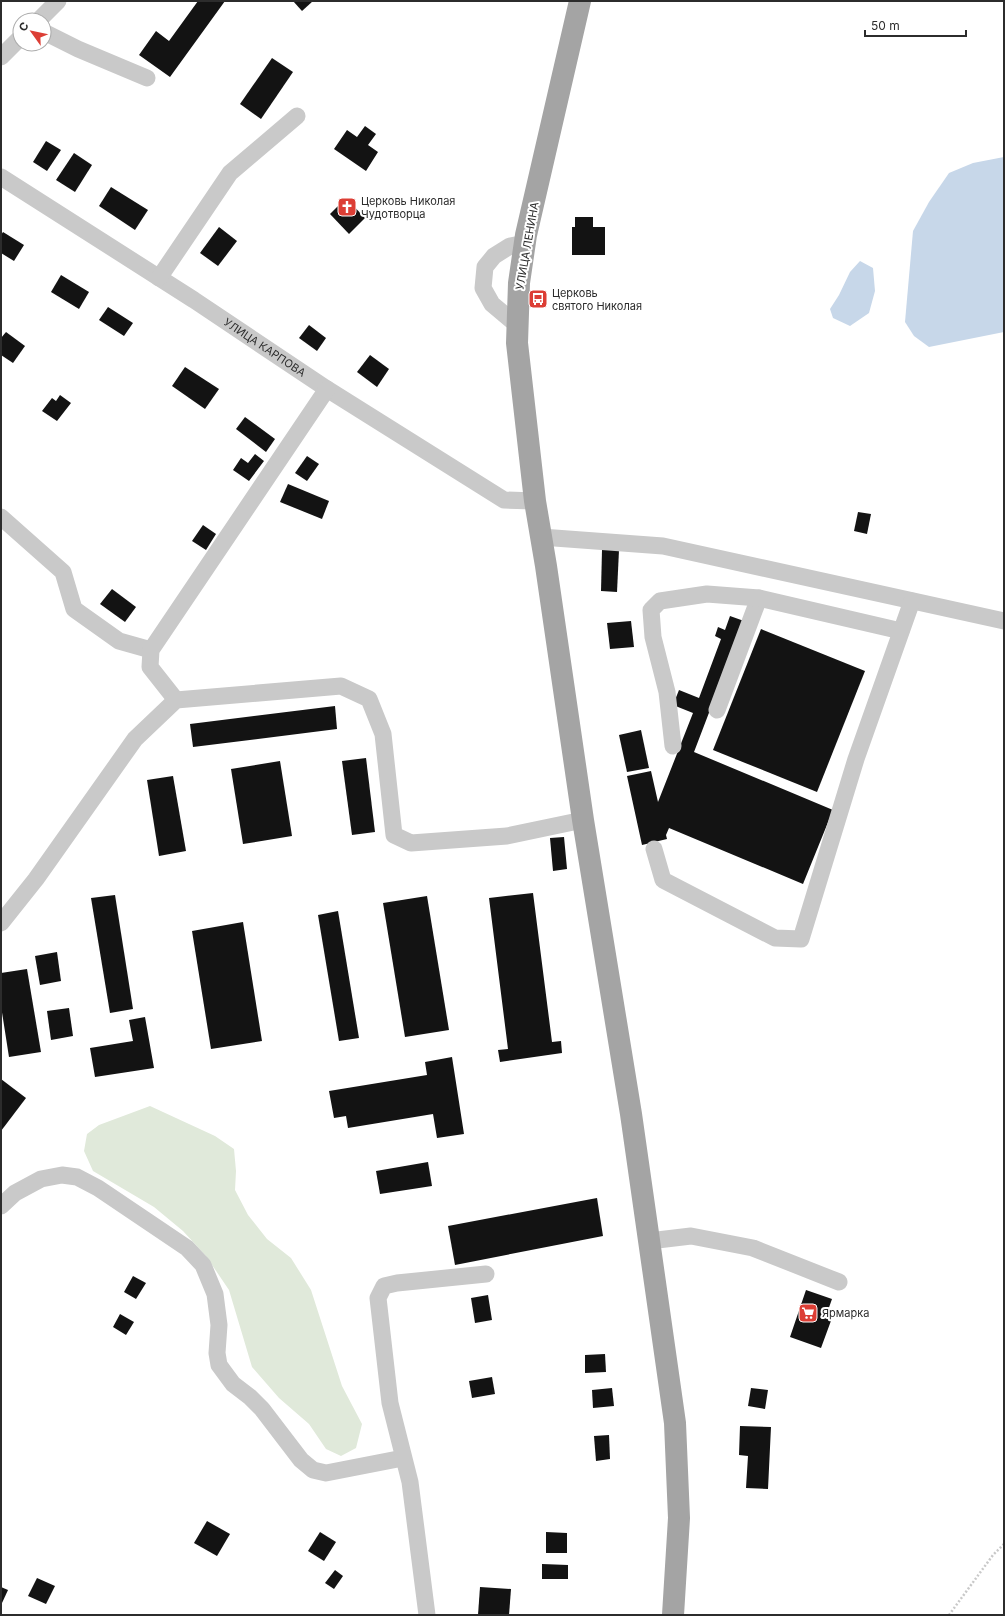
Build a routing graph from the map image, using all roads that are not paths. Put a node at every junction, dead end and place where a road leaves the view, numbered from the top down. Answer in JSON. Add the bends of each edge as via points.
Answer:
{"nodes":[{"id":1,"x":58,"y":1,"type":"edge"},
{"id":2,"x":580,"y":1,"type":"edge"},
{"id":3,"x":47,"y":12,"type":"edge"},
{"id":4,"x":52,"y":36,"type":"edge"},
{"id":5,"x":12,"y":46,"type":"edge"},
{"id":6,"x":1,"y":57,"type":"edge"},
{"id":7,"x":147,"y":78,"type":"dead end"},
{"id":8,"x":297,"y":116,"type":"dead end"},
{"id":9,"x":1,"y":177,"type":"edge"},
{"id":10,"x":525,"y":243,"type":"junction"},
{"id":11,"x":159,"y":278,"type":"junction"},
{"id":12,"x":518,"y":326,"type":"junction"},
{"id":13,"x":327,"y":389,"type":"junction"},
{"id":14,"x":535,"y":501,"type":"junction"},
{"id":15,"x":1,"y":517,"type":"edge"},
{"id":16,"x":541,"y":537,"type":"junction"},
{"id":17,"x":759,"y":598,"type":"junction"},
{"id":18,"x":912,"y":601,"type":"junction"},
{"id":19,"x":1004,"y":621,"type":"edge"},
{"id":20,"x":901,"y":631,"type":"junction"},
{"id":21,"x":151,"y":650,"type":"junction"},
{"id":22,"x":176,"y":700,"type":"junction"},
{"id":23,"x":717,"y":710,"type":"dead end"},
{"id":24,"x":673,"y":746,"type":"dead end"},
{"id":25,"x":582,"y":820,"type":"junction"},
{"id":26,"x":654,"y":849,"type":"dead end"},
{"id":27,"x":1,"y":923,"type":"edge"},
{"id":28,"x":1,"y":1206,"type":"edge"},
{"id":29,"x":649,"y":1241,"type":"junction"},
{"id":30,"x":486,"y":1274,"type":"dead end"},
{"id":31,"x":839,"y":1282,"type":"dead end"},
{"id":32,"x":404,"y":1458,"type":"junction"},
{"id":33,"x":427,"y":1615,"type":"edge"},
{"id":34,"x":673,"y":1615,"type":"edge"}],
"edges":[{"from":1,"to":3,"type":"street"},
{"from":2,"to":10,"type":"main road","name":"УЛИЦА ЛЕНИНА"},
{"from":4,"to":7,"type":"street"},
{"from":5,"to":6,"type":"street"},
{"from":8,"to":11,"type":"street","via":[[230,173]]},
{"from":9,"to":11,"type":"street","name":"УЛИЦА КАРПОВА"},
{"from":10,"to":12,"type":"main road","name":"УЛИЦА ЛЕНИНА","via":[[519,283]]},
{"from":10,"to":12,"type":"street","via":[[510,246],[494,256],[485,267],[483,288],[492,304]]},
{"from":11,"to":13,"type":"street","name":"УЛИЦА КАРПОВА"},
{"from":12,"to":14,"type":"main road","name":"УЛИЦА ЛЕНИНА","via":[[517,343]]},
{"from":13,"to":14,"type":"street","name":"УЛИЦА КАРПОВА","via":[[504,500]]},
{"from":13,"to":21,"type":"street"},
{"from":14,"to":16,"type":"main road","name":"УЛИЦА ЛЕНИНА"},
{"from":15,"to":21,"type":"street","via":[[63,572],[74,609],[119,641]]},
{"from":16,"to":18,"type":"street","via":[[663,546]]},
{"from":16,"to":25,"type":"main road","name":"УЛИЦА ЛЕНИНА"},
{"from":17,"to":20,"type":"street"},
{"from":17,"to":23,"type":"street"},
{"from":17,"to":24,"type":"street","via":[[706,594],[660,601],[651,610],[653,637],[667,692]]},
{"from":18,"to":19,"type":"street"},
{"from":18,"to":20,"type":"street"},
{"from":20,"to":26,"type":"street","via":[[856,759],[801,939],[775,938],[663,880]]},
{"from":21,"to":22,"type":"street","via":[[150,667]]},
{"from":22,"to":25,"type":"street","via":[[341,686],[369,699],[383,734],[394,835],[411,843],[506,836]]},
{"from":22,"to":27,"type":"street","via":[[135,739],[36,879]]},
{"from":25,"to":29,"type":"main road","name":"УЛИЦА ЛЕНИНА","via":[[631,1114]]},
{"from":28,"to":32,"type":"street","via":[[15,1193],[40,1179],[62,1175],[77,1177],[98,1188],[187,1248],[203,1265],[215,1294],[219,1325],[218,1365],[233,1384],[262,1409],[301,1460],[313,1470],[326,1473]]},
{"from":29,"to":31,"type":"street","via":[[691,1236],[753,1248]]},
{"from":29,"to":34,"type":"main road","name":"УЛИЦА ЛЕНИНА","via":[[675,1423],[679,1518]]},
{"from":30,"to":32,"type":"street","via":[[397,1283],[384,1286],[378,1298],[390,1403]]},
{"from":32,"to":33,"type":"street","via":[[410,1482]]}]}
